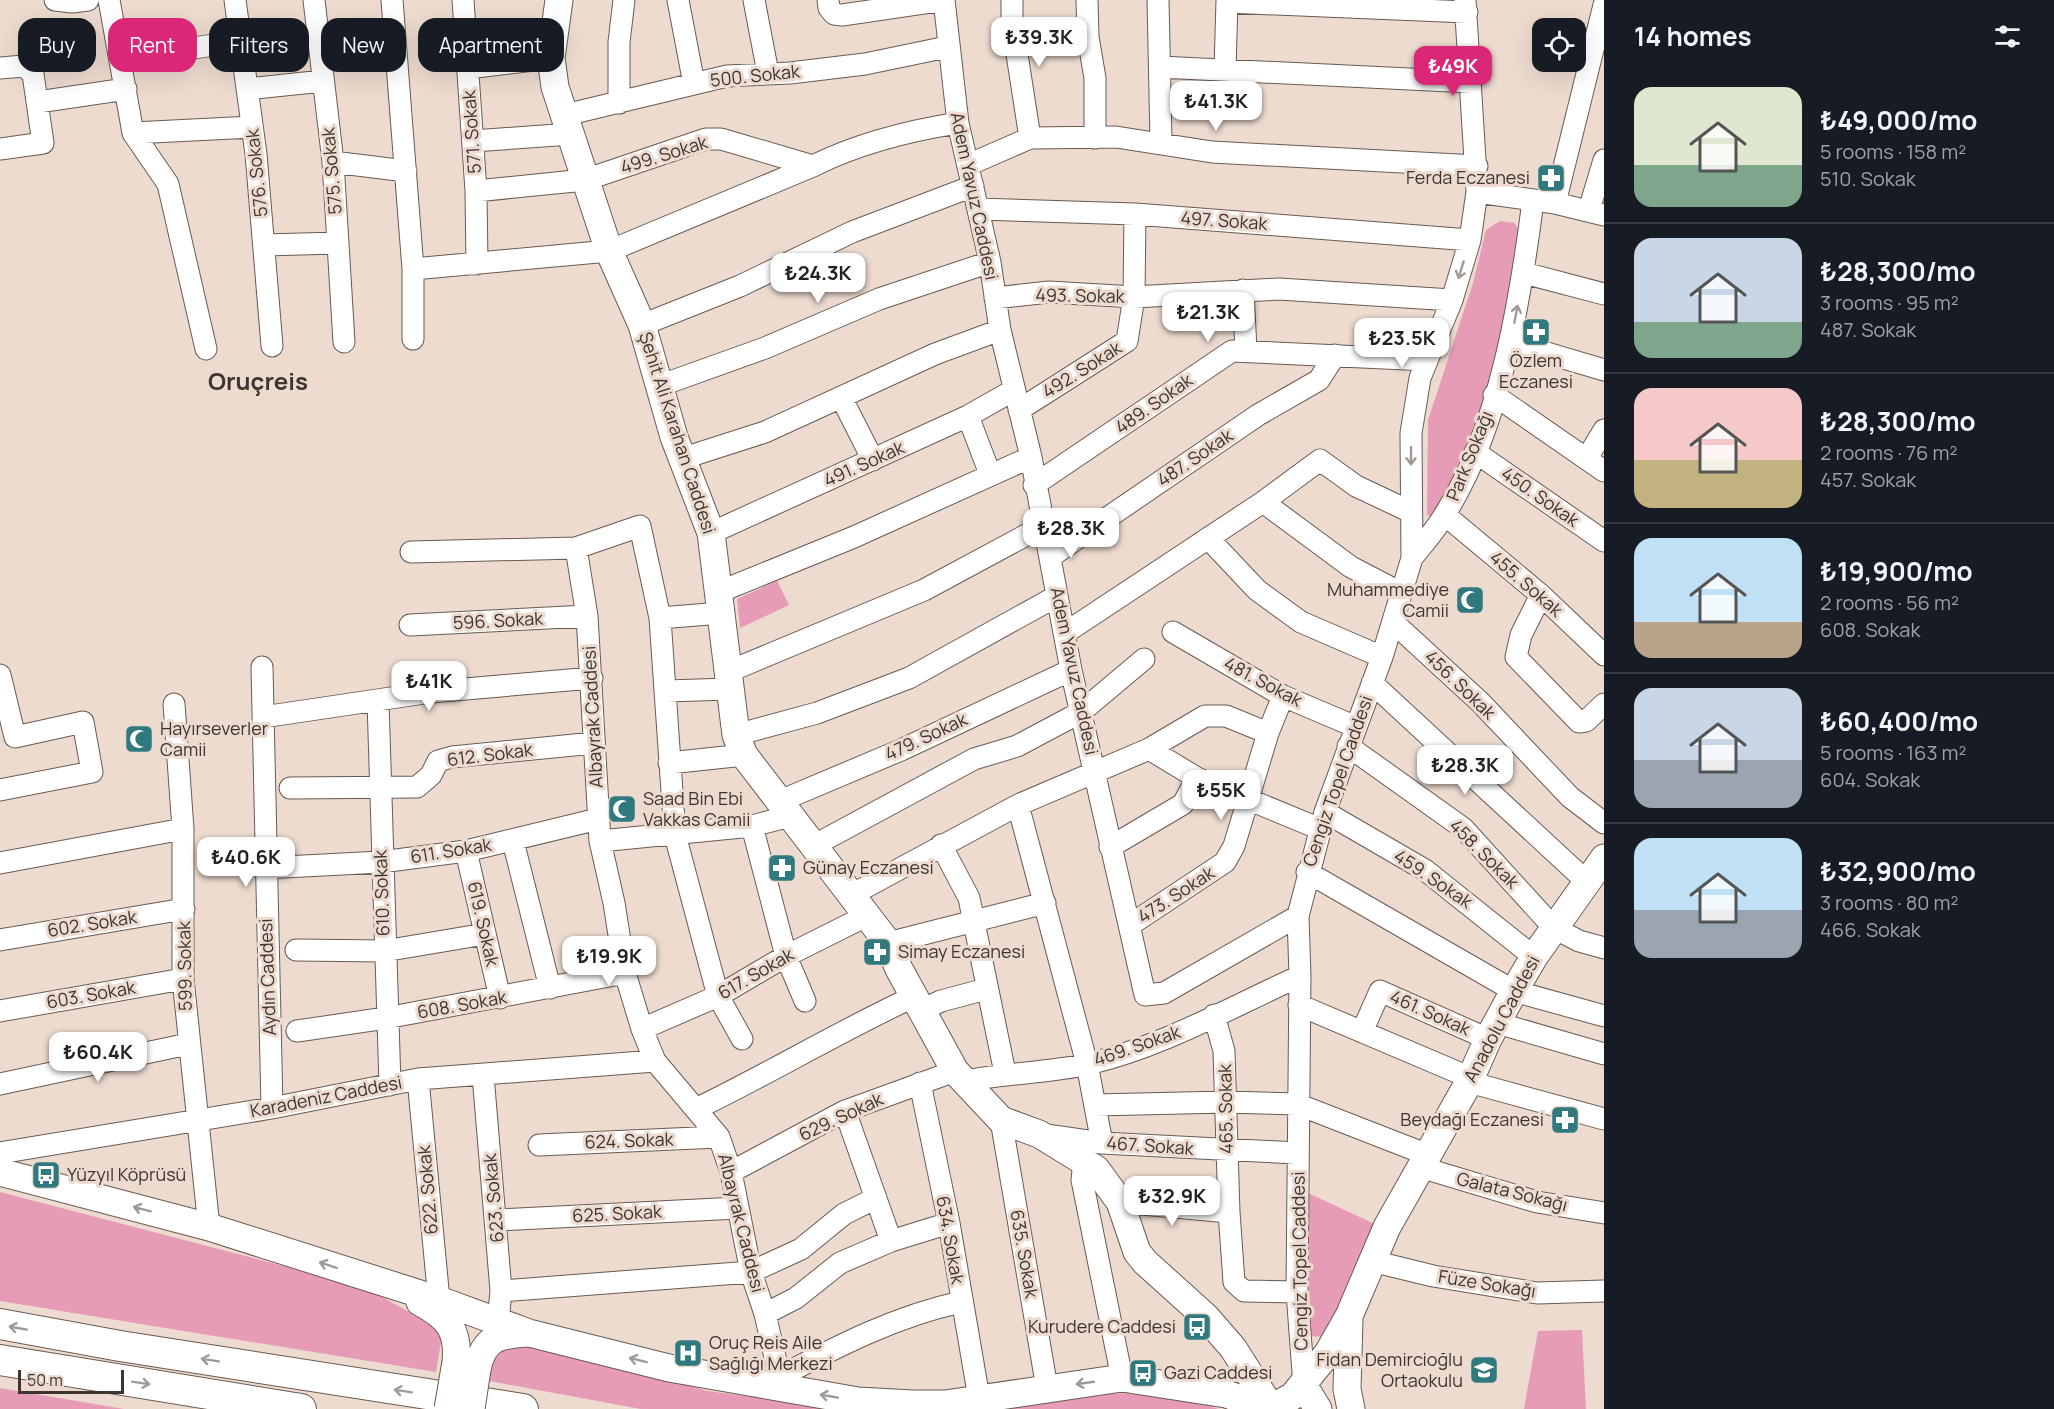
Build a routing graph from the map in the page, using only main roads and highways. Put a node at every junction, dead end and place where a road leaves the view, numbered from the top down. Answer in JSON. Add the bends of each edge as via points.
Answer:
{"nodes":[{"id":1,"x":559,"y":0,"type":"edge"},
{"id":2,"x":1598,"y":869,"type":"edge"},
{"id":3,"x":0,"y":1172,"type":"edge"},
{"id":4,"x":384,"y":1283,"type":"junction"},
{"id":5,"x":1349,"y":1316,"type":"junction"},
{"id":6,"x":0,"y":1324,"type":"edge"},
{"id":7,"x":529,"y":1333,"type":"junction"},
{"id":8,"x":0,"y":1360,"type":"edge"},
{"id":9,"x":467,"y":1365,"type":"junction"},
{"id":10,"x":1244,"y":1366,"type":"junction"},
{"id":11,"x":1304,"y":1386,"type":"junction"},
{"id":12,"x":1226,"y":1394,"type":"junction"},
{"id":13,"x":1271,"y":1408,"type":"edge"},
{"id":14,"x":301,"y":1409,"type":"edge"},
{"id":15,"x":448,"y":1409,"type":"edge"},
{"id":16,"x":471,"y":1409,"type":"edge"},
{"id":17,"x":523,"y":1409,"type":"edge"},
{"id":18,"x":1318,"y":1409,"type":"edge"},
{"id":19,"x":1351,"y":1409,"type":"edge"}],
"edges":[{"from":1,"to":10,"type":"main road","name":"Şehit Ali Karahan Caddesi","via":[[551,58],[555,87],[609,251],[642,325],[659,386],[711,533],[740,745],[888,943],[960,1076],[1001,1120],[1095,1153],[1120,1202],[1141,1257],[1206,1317]]},
{"from":2,"to":5,"type":"main road","name":"Anadolu Caddesi","via":[[1514,991],[1372,1262]]},
{"from":4,"to":3,"type":"main road","one_way":true,"via":[[209,1227]]},
{"from":4,"to":7,"type":"main road"},
{"from":4,"to":9,"type":"main road","via":[[450,1323]]},
{"from":5,"to":11,"type":"main road","name":"Anadolu Caddesi","via":[[1329,1353]]},
{"from":5,"to":19,"type":"main road","via":[[1347,1389]]},
{"from":17,"to":6,"type":"highway","one_way":true},
{"from":7,"to":9,"type":"main road","via":[[509,1334],[488,1343]]},
{"from":12,"to":7,"type":"main road","one_way":true,"via":[[1122,1378],[945,1404],[858,1401],[781,1382],[669,1368]]},
{"from":8,"to":14,"type":"highway","one_way":true},
{"from":9,"to":15,"type":"main road","bridge":true},
{"from":9,"to":16,"type":"main road","bridge":true},
{"from":10,"to":12,"type":"main road"},
{"from":10,"to":13,"type":"main road"},
{"from":11,"to":13,"type":"main road","name":"Anadolu Caddesi"},
{"from":11,"to":18,"type":"main road"},
{"from":12,"to":13,"type":"main road"}]}
